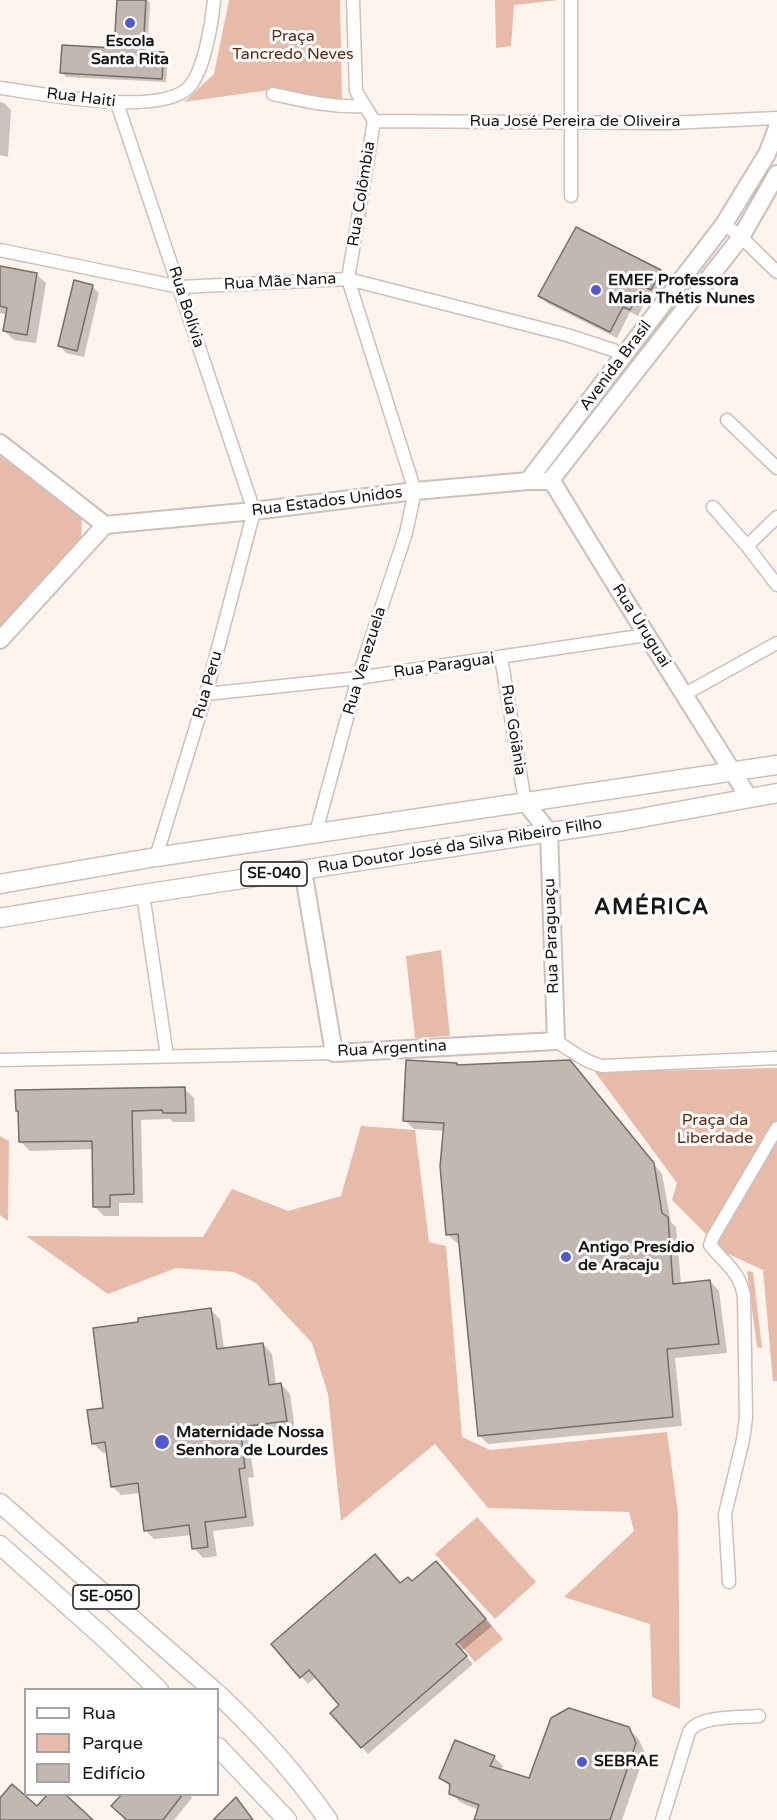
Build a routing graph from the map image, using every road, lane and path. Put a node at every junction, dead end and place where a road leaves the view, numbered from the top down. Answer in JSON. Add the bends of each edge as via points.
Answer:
{"nodes":[{"id":1,"x":214,"y":0,"type":"edge"},
{"id":2,"x":353,"y":0,"type":"edge"},
{"id":3,"x":571,"y":0,"type":"edge"},
{"id":4,"x":0,"y":88,"type":"edge"},
{"id":5,"x":273,"y":94,"type":"dead end"},
{"id":6,"x":117,"y":103,"type":"junction"},
{"id":7,"x":365,"y":106,"type":"junction"},
{"id":8,"x":777,"y":118,"type":"edge"},
{"id":9,"x":374,"y":122,"type":"junction"},
{"id":10,"x":570,"y":123,"type":"junction"},
{"id":11,"x":777,"y":128,"type":"edge"},
{"id":12,"x":777,"y":174,"type":"edge"},
{"id":13,"x":571,"y":196,"type":"dead end"},
{"id":14,"x":724,"y":224,"type":"junction"},
{"id":15,"x":741,"y":237,"type":"junction"},
{"id":16,"x":0,"y":250,"type":"edge"},
{"id":17,"x":777,"y":272,"type":"edge"},
{"id":18,"x":348,"y":279,"type":"junction"},
{"id":19,"x":180,"y":287,"type":"junction"},
{"id":20,"x":625,"y":354,"type":"junction"},
{"id":21,"x":727,"y":420,"type":"dead end"},
{"id":22,"x":0,"y":443,"type":"edge"},
{"id":23,"x":777,"y":468,"type":"edge"},
{"id":24,"x":528,"y":481,"type":"junction"},
{"id":25,"x":550,"y":482,"type":"junction"},
{"id":26,"x":415,"y":491,"type":"junction"},
{"id":27,"x":713,"y":507,"type":"dead end"},
{"id":28,"x":254,"y":511,"type":"junction"},
{"id":29,"x":777,"y":517,"type":"edge"},
{"id":30,"x":105,"y":525,"type":"junction"},
{"id":31,"x":747,"y":546,"type":"junction"},
{"id":32,"x":777,"y":585,"type":"edge"},
{"id":33,"x":646,"y":635,"type":"junction"},
{"id":34,"x":0,"y":640,"type":"edge"},
{"id":35,"x":777,"y":643,"type":"edge"},
{"id":36,"x":501,"y":657,"type":"junction"},
{"id":37,"x":358,"y":678,"type":"junction"},
{"id":38,"x":206,"y":694,"type":"junction"},
{"id":39,"x":685,"y":694,"type":"junction"},
{"id":40,"x":777,"y":765,"type":"edge"},
{"id":41,"x":732,"y":772,"type":"junction"},
{"id":42,"x":777,"y":794,"type":"edge"},
{"id":43,"x":749,"y":798,"type":"junction"},
{"id":44,"x":525,"y":802,"type":"junction"},
{"id":45,"x":316,"y":832,"type":"junction"},
{"id":46,"x":549,"y":832,"type":"junction"},
{"id":47,"x":156,"y":857,"type":"junction"},
{"id":48,"x":303,"y":870,"type":"junction"},
{"id":49,"x":0,"y":884,"type":"edge"},
{"id":50,"x":142,"y":894,"type":"junction"},
{"id":51,"x":0,"y":918,"type":"edge"},
{"id":52,"x":556,"y":1041,"type":"junction"},
{"id":53,"x":334,"y":1053,"type":"junction"},
{"id":54,"x":166,"y":1056,"type":"junction"},
{"id":55,"x":777,"y":1058,"type":"edge"},
{"id":56,"x":0,"y":1060,"type":"edge"},
{"id":57,"x":777,"y":1128,"type":"edge"},
{"id":58,"x":0,"y":1503,"type":"edge"},
{"id":59,"x":0,"y":1545,"type":"edge"},
{"id":60,"x":729,"y":1582,"type":"dead end"},
{"id":61,"x":158,"y":1688,"type":"edge"},
{"id":62,"x":212,"y":1688,"type":"edge"},
{"id":63,"x":219,"y":1695,"type":"edge"},
{"id":64,"x":759,"y":1716,"type":"dead end"},
{"id":65,"x":219,"y":1748,"type":"edge"},
{"id":66,"x":314,"y":1800,"type":"junction"},
{"id":67,"x":287,"y":1820,"type":"edge"},
{"id":68,"x":328,"y":1820,"type":"edge"},
{"id":69,"x":339,"y":1820,"type":"edge"},
{"id":70,"x":662,"y":1820,"type":"edge"}],
"edges":[{"from":1,"to":6,"type":"street","name":"Rua Haiti","via":[[204,52],[190,86],[163,101]]},
{"from":2,"to":7,"type":"street","name":"Rua Colômbia","via":[[356,91]]},
{"from":3,"to":10,"type":"street"},
{"from":4,"to":6,"type":"street","name":"Rua Haiti"},
{"from":5,"to":7,"type":"street","via":[[324,105]]},
{"from":6,"to":19,"type":"street","name":"Rua Bolívia"},
{"from":7,"to":9,"type":"street","name":"Rua Colômbia"},
{"from":8,"to":10,"type":"street","name":"Rua José Pereira de Oliveira"},
{"from":9,"to":10,"type":"street","name":"Rua José Pereira de Oliveira"},
{"from":9,"to":18,"type":"street","name":"Rua Colômbia"},
{"from":10,"to":13,"type":"street"},
{"from":11,"to":14,"type":"street","name":"Avenida Brasil","via":[[767,154]]},
{"from":12,"to":15,"type":"street","name":"Avenida Brasil"},
{"from":14,"to":15,"type":"street"},
{"from":14,"to":20,"type":"street","name":"Avenida Brasil"},
{"from":15,"to":17,"type":"street"},
{"from":15,"to":25,"type":"street","name":"Avenida Brasil"},
{"from":16,"to":19,"type":"street","name":"Rua Mãe Nana"},
{"from":18,"to":19,"type":"street","name":"Rua Mãe Nana"},
{"from":18,"to":20,"type":"street","name":"Rua Mãe Nana"},
{"from":18,"to":26,"type":"street","name":"Rua Colômbia"},
{"from":19,"to":28,"type":"street","name":"Rua Bolívia"},
{"from":20,"to":24,"type":"street","name":"Avenida Brasil"},
{"from":21,"to":23,"type":"street"},
{"from":22,"to":30,"type":"street"},
{"from":24,"to":25,"type":"street","name":"Rua Estados Unidos"},
{"from":24,"to":26,"type":"street","name":"Rua Estados Unidos"},
{"from":25,"to":33,"type":"street","name":"Rua Uruguai"},
{"from":26,"to":28,"type":"street","name":"Rua Estados Unidos"},
{"from":26,"to":37,"type":"street","name":"Rua Venezuela","via":[[406,533]]},
{"from":27,"to":31,"type":"street"},
{"from":28,"to":30,"type":"street","name":"Rua Estados Unidos"},
{"from":28,"to":38,"type":"street","name":"Rua Peru"},
{"from":29,"to":31,"type":"street"},
{"from":30,"to":34,"type":"street"},
{"from":31,"to":32,"type":"street"},
{"from":33,"to":36,"type":"street","name":"Rua Paraguai"},
{"from":33,"to":39,"type":"street","name":"Rua Uruguai"},
{"from":35,"to":39,"type":"street"},
{"from":36,"to":37,"type":"street","name":"Rua Paraguai"},
{"from":36,"to":44,"type":"street","name":"Rua Goiânia"},
{"from":37,"to":38,"type":"street","name":"Rua Paraguai"},
{"from":37,"to":45,"type":"street","name":"Rua Venezuela"},
{"from":38,"to":47,"type":"street","name":"Rua Peru"},
{"from":39,"to":41,"type":"street","name":"Rua Uruguai"},
{"from":40,"to":41,"type":"main road","name":"Rua Doutor José da Silva Ribeiro Filho","number":"SE-040"},
{"from":41,"to":43,"type":"street","name":"Rua Uruguai"},
{"from":41,"to":44,"type":"main road","name":"Rua Doutor José da Silva Ribeiro Filho","number":"SE-040"},
{"from":42,"to":43,"type":"main road","name":"Rua Doutor José da Silva Ribeiro Filho","number":"SE-040"},
{"from":43,"to":46,"type":"main road","name":"Rua Doutor José da Silva Ribeiro Filho","number":"SE-040"},
{"from":44,"to":45,"type":"main road","name":"Rua Doutor José da Silva Ribeiro Filho","number":"SE-040"},
{"from":44,"to":46,"type":"street"},
{"from":45,"to":47,"type":"main road","name":"Rua Doutor José da Silva Ribeiro Filho","number":"SE-040"},
{"from":46,"to":48,"type":"main road","name":"Rua Doutor José da Silva Ribeiro Filho","number":"SE-040"},
{"from":46,"to":52,"type":"street","name":"Rua Paraguaçu"},
{"from":47,"to":49,"type":"main road","name":"Rua Doutor José da Silva Ribeiro Filho","number":"SE-040"},
{"from":48,"to":50,"type":"main road","name":"Rua Doutor José da Silva Ribeiro Filho","number":"SE-040"},
{"from":48,"to":53,"type":"street"},
{"from":50,"to":51,"type":"main road","name":"Rua Doutor José da Silva Ribeiro Filho","number":"SE-040"},
{"from":50,"to":54,"type":"street"},
{"from":52,"to":53,"type":"street","name":"Rua Argentina"},
{"from":52,"to":55,"type":"street","via":[[603,1066]]},
{"from":53,"to":54,"type":"street","name":"Rua Argentina"},
{"from":54,"to":56,"type":"street","name":"Rua Argentina"},
{"from":57,"to":60,"type":"street","via":[[710,1245],[734,1269],[744,1296],[746,1418],[725,1514]]},
{"from":58,"to":62,"type":"main road","number":"SE-050"},
{"from":59,"to":61,"type":"main road","number":"SE-050"},
{"from":63,"to":66,"type":"main road"},
{"from":64,"to":70,"type":"street","via":[[704,1721],[692,1726]]},
{"from":65,"to":67,"type":"main road"},
{"from":66,"to":68,"type":"main road"},
{"from":66,"to":69,"type":"street"}]}
